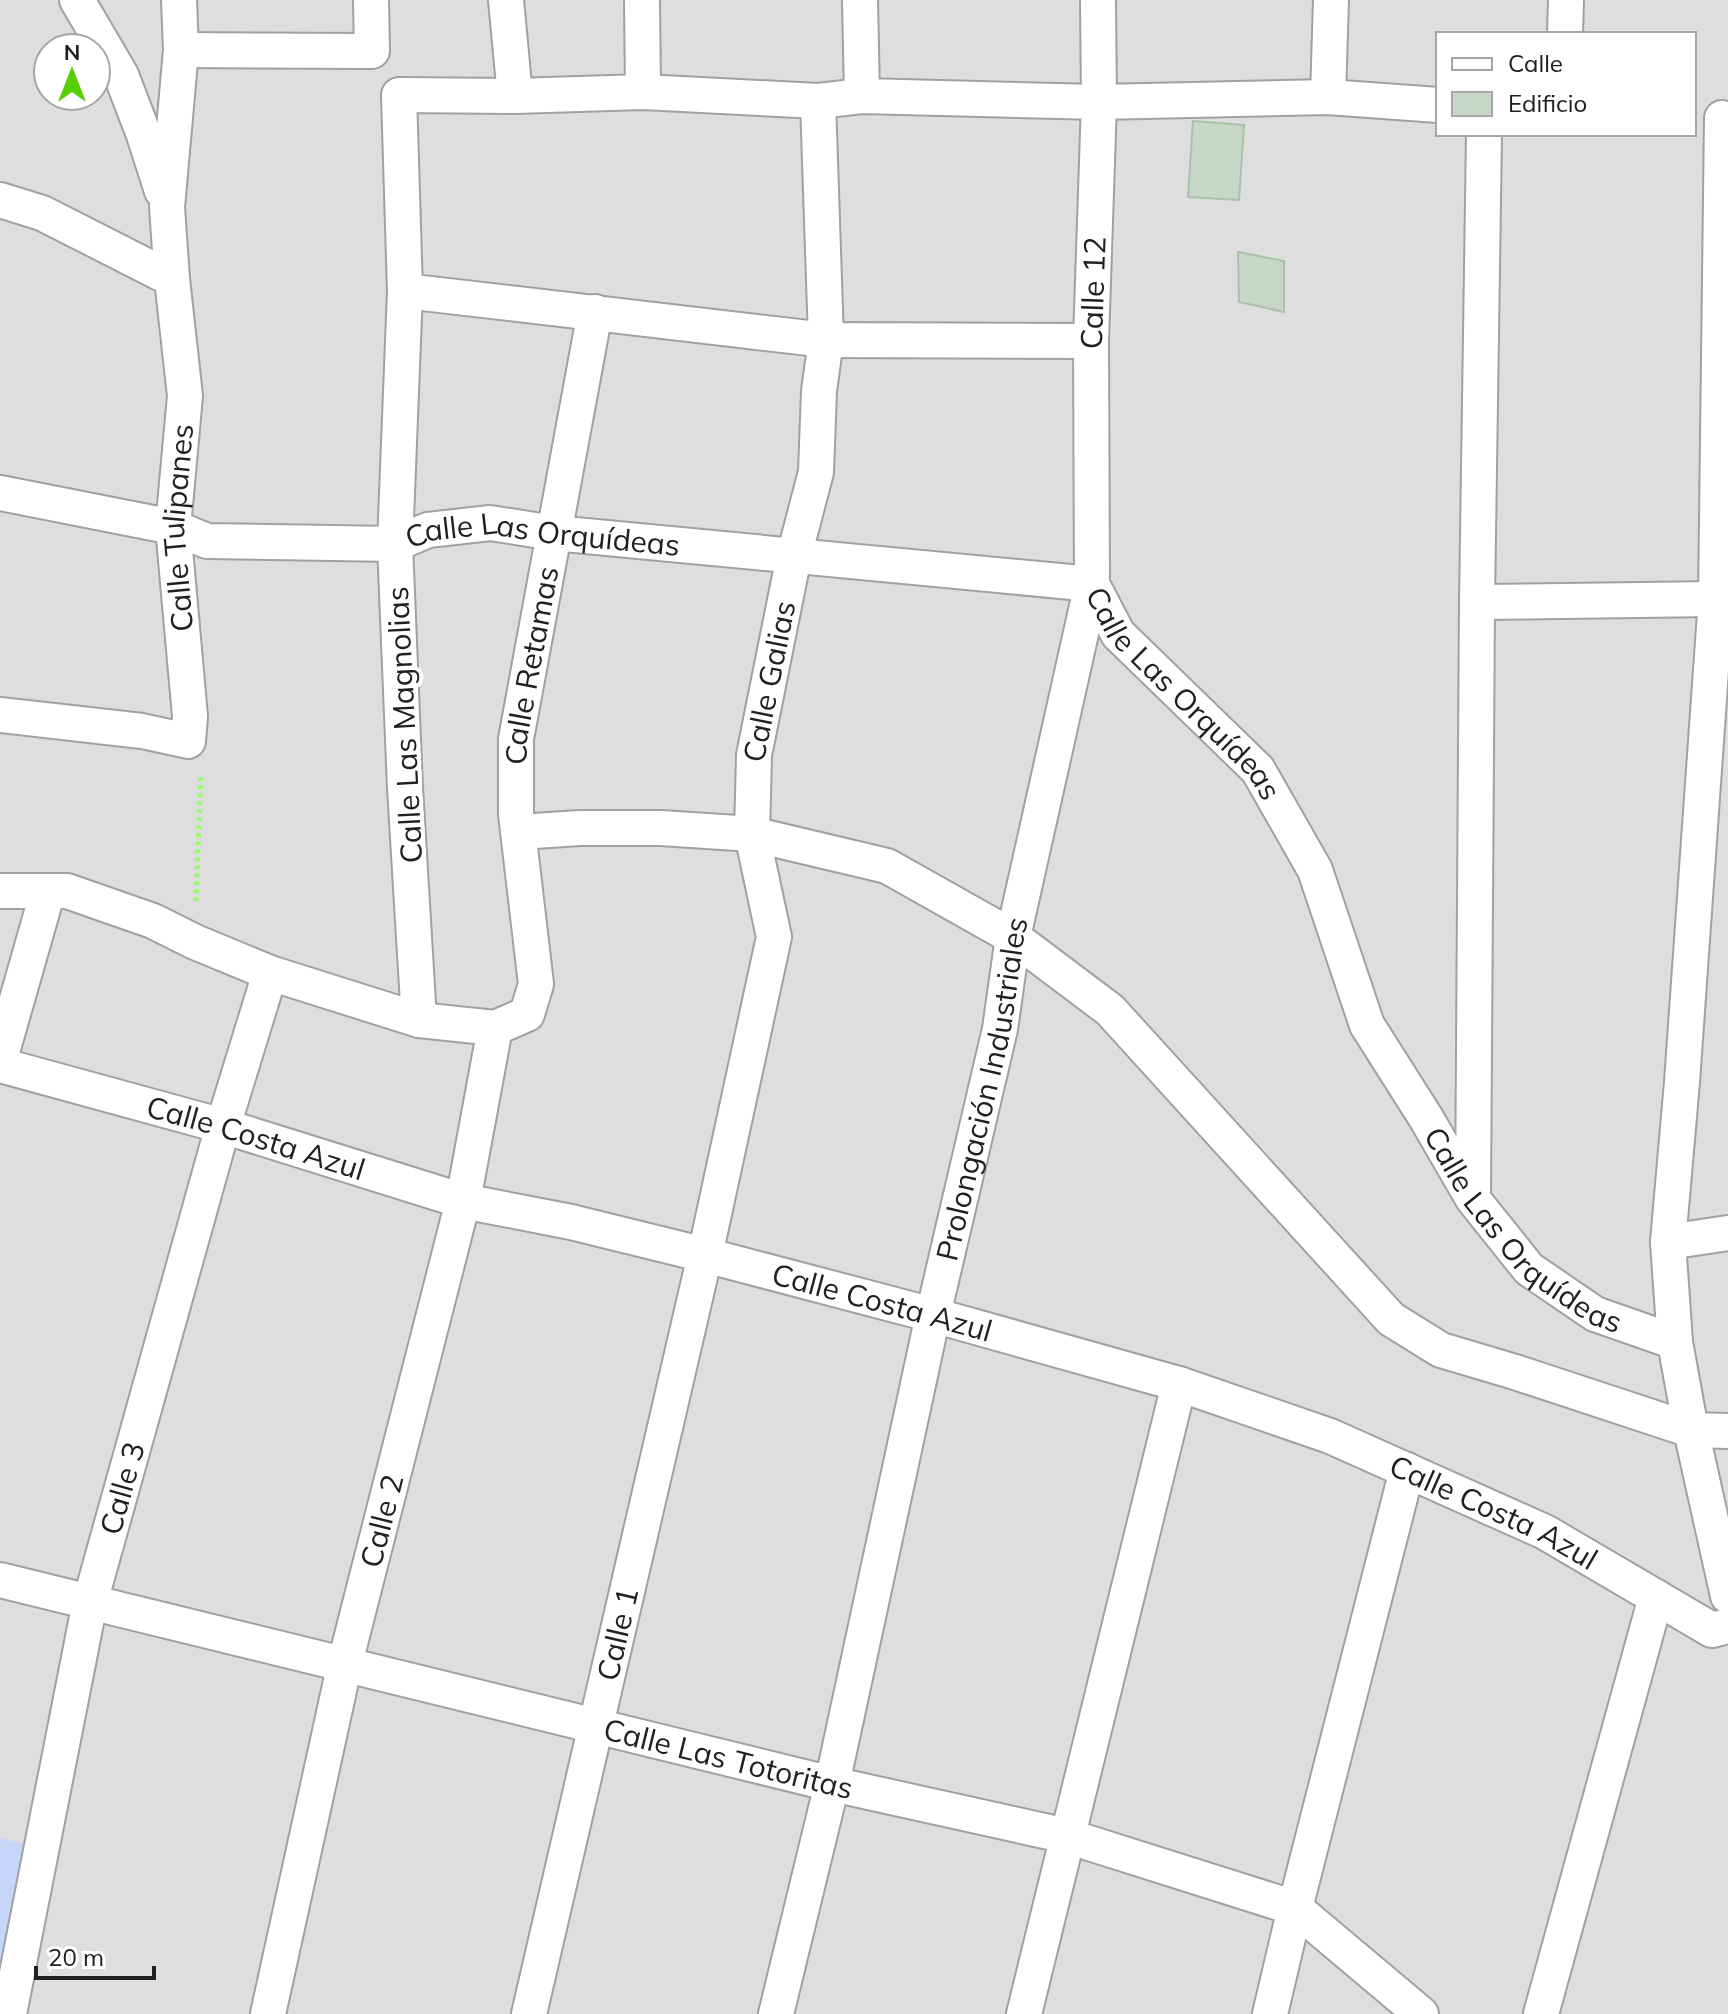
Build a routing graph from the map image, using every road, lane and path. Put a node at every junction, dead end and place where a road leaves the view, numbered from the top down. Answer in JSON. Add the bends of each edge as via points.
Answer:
{"nodes":[{"id":1,"x":77,"y":0,"type":"edge"},
{"id":2,"x":179,"y":0,"type":"edge"},
{"id":3,"x":371,"y":0,"type":"edge"},
{"id":4,"x":506,"y":0,"type":"edge"},
{"id":5,"x":642,"y":0,"type":"edge"},
{"id":6,"x":860,"y":0,"type":"edge"},
{"id":7,"x":1098,"y":0,"type":"edge"},
{"id":8,"x":1331,"y":0,"type":"edge"},
{"id":9,"x":1566,"y":0,"type":"edge"},
{"id":10,"x":1565,"y":32,"type":"edge"},
{"id":11,"x":181,"y":50,"type":"junction"},
{"id":12,"x":643,"y":92,"type":"junction"},
{"id":13,"x":515,"y":96,"type":"junction"},
{"id":14,"x":862,"y":96,"type":"junction"},
{"id":15,"x":1328,"y":97,"type":"junction"},
{"id":16,"x":818,"y":101,"type":"junction"},
{"id":17,"x":1099,"y":102,"type":"junction"},
{"id":18,"x":1436,"y":105,"type":"edge"},
{"id":19,"x":1715,"y":120,"type":"edge"},
{"id":20,"x":1484,"y":136,"type":"edge"},
{"id":21,"x":0,"y":200,"type":"edge"},
{"id":22,"x":167,"y":207,"type":"junction"},
{"id":23,"x":172,"y":279,"type":"junction"},
{"id":24,"x":405,"y":291,"type":"junction"},
{"id":25,"x":595,"y":312,"type":"junction"},
{"id":26,"x":826,"y":340,"type":"junction"},
{"id":27,"x":1091,"y":341,"type":"junction"},
{"id":28,"x":0,"y":493,"type":"edge"},
{"id":29,"x":173,"y":527,"type":"junction"},
{"id":30,"x":554,"y":533,"type":"junction"},
{"id":31,"x":395,"y":544,"type":"junction"},
{"id":32,"x":794,"y":556,"type":"junction"},
{"id":33,"x":1092,"y":584,"type":"junction"},
{"id":34,"x":1716,"y":599,"type":"junction"},
{"id":35,"x":1477,"y":602,"type":"junction"},
{"id":36,"x":0,"y":715,"type":"edge"},
{"id":37,"x":188,"y":741,"type":"junction"},
{"id":38,"x":519,"y":832,"type":"junction"},
{"id":39,"x":752,"y":834,"type":"junction"},
{"id":40,"x":0,"y":891,"type":"edge"},
{"id":41,"x":48,"y":891,"type":"junction"},
{"id":42,"x":1013,"y":937,"type":"junction"},
{"id":43,"x":195,"y":942,"type":"junction"},
{"id":44,"x":270,"y":973,"type":"junction"},
{"id":45,"x":419,"y":1020,"type":"junction"},
{"id":46,"x":495,"y":1028,"type":"junction"},
{"id":47,"x":0,"y":1062,"type":"edge"},
{"id":48,"x":223,"y":1126,"type":"junction"},
{"id":49,"x":1473,"y":1199,"type":"junction"},
{"id":50,"x":463,"y":1201,"type":"junction"},
{"id":51,"x":1728,"y":1233,"type":"edge"},
{"id":52,"x":1668,"y":1242,"type":"junction"},
{"id":53,"x":705,"y":1255,"type":"junction"},
{"id":54,"x":933,"y":1315,"type":"junction"},
{"id":55,"x":1675,"y":1342,"type":"junction"},
{"id":56,"x":1179,"y":1384,"type":"junction"},
{"id":57,"x":1691,"y":1430,"type":"junction"},
{"id":58,"x":1728,"y":1431,"type":"edge"},
{"id":59,"x":1407,"y":1470,"type":"junction"},
{"id":60,"x":0,"y":1580,"type":"edge"},
{"id":61,"x":1728,"y":1596,"type":"edge"},
{"id":62,"x":1656,"y":1597,"type":"junction"},
{"id":63,"x":90,"y":1602,"type":"junction"},
{"id":64,"x":1728,"y":1626,"type":"edge"},
{"id":65,"x":345,"y":1663,"type":"junction"},
{"id":66,"x":594,"y":1726,"type":"junction"},
{"id":67,"x":832,"y":1784,"type":"junction"},
{"id":68,"x":1067,"y":1836,"type":"junction"},
{"id":69,"x":1295,"y":1908,"type":"junction"},
{"id":70,"x":9,"y":2014,"type":"edge"},
{"id":71,"x":268,"y":2014,"type":"edge"},
{"id":72,"x":529,"y":2014,"type":"edge"},
{"id":73,"x":776,"y":2014,"type":"edge"},
{"id":74,"x":1024,"y":2014,"type":"edge"},
{"id":75,"x":1270,"y":2014,"type":"edge"},
{"id":76,"x":1421,"y":2014,"type":"edge"},
{"id":77,"x":1541,"y":2014,"type":"edge"}],
"edges":[{"from":1,"to":22,"type":"street","name":"Calle Tulipanes","via":[[121,75]]},
{"from":2,"to":11,"type":"street","name":"Calle Tulipanes"},
{"from":3,"to":11,"type":"street","via":[[372,51]]},
{"from":4,"to":13,"type":"street"},
{"from":5,"to":12,"type":"street"},
{"from":6,"to":14,"type":"street"},
{"from":7,"to":17,"type":"street","name":"Calle 12"},
{"from":8,"to":15,"type":"street"},
{"from":9,"to":10,"type":"street"},
{"from":11,"to":22,"type":"street","name":"Calle Tulipanes"},
{"from":12,"to":13,"type":"street"},
{"from":12,"to":16,"type":"street"},
{"from":13,"to":24,"type":"street","name":"Calle Las Magnolias","via":[[399,95]]},
{"from":14,"to":16,"type":"street"},
{"from":14,"to":17,"type":"street"},
{"from":15,"to":17,"type":"street"},
{"from":15,"to":18,"type":"street"},
{"from":16,"to":26,"type":"street","name":"Calle Galias"},
{"from":17,"to":27,"type":"street","name":"Calle 12"},
{"from":19,"to":34,"type":"street"},
{"from":20,"to":35,"type":"street"},
{"from":21,"to":23,"type":"street","via":[[42,213]]},
{"from":22,"to":23,"type":"street","name":"Calle Tulipanes"},
{"from":23,"to":29,"type":"street","name":"Calle Tulipanes","via":[[185,396]]},
{"from":24,"to":25,"type":"street"},
{"from":24,"to":31,"type":"street","name":"Calle Las Magnolias"},
{"from":25,"to":26,"type":"street"},
{"from":25,"to":30,"type":"street","name":"Calle Retamas"},
{"from":26,"to":27,"type":"street"},
{"from":26,"to":32,"type":"street","name":"Calle Galias","via":[[816,472]]},
{"from":27,"to":33,"type":"street","name":"Calle 12"},
{"from":28,"to":29,"type":"street","name":"Calle Las Orquídeas"},
{"from":29,"to":31,"type":"street","name":"Calle Las Orquídeas","via":[[207,541]]},
{"from":29,"to":37,"type":"street","name":"Calle Tulipanes"},
{"from":30,"to":31,"type":"street","name":"Calle Las Orquídeas","via":[[490,523],[428,530]]},
{"from":30,"to":32,"type":"street","name":"Calle Las Orquídeas"},
{"from":30,"to":38,"type":"street","name":"Calle Retamas","via":[[516,739]]},
{"from":31,"to":45,"type":"street","name":"Calle Las Magnolias"},
{"from":32,"to":33,"type":"street","name":"Calle Las Orquídeas"},
{"from":32,"to":39,"type":"street","name":"Calle Galias","via":[[754,755]]},
{"from":33,"to":42,"type":"street","name":"Prolongación Industriales"},
{"from":33,"to":49,"type":"street","name":"Calle Las Orquídeas","via":[[1118,634],[1258,770],[1315,870],[1367,1025]]},
{"from":34,"to":35,"type":"street"},
{"from":34,"to":52,"type":"street"},
{"from":35,"to":49,"type":"street"},
{"from":36,"to":37,"type":"street"},
{"from":37,"to":43,"type":"path","via":[[201,771]]},
{"from":38,"to":39,"type":"street","via":[[661,828]]},
{"from":38,"to":46,"type":"street","name":"Calle Retamas","via":[[536,984],[527,1014]]},
{"from":39,"to":42,"type":"street","via":[[887,866]]},
{"from":39,"to":53,"type":"street","name":"Calle Galias","via":[[774,937]]},
{"from":40,"to":41,"type":"street"},
{"from":41,"to":43,"type":"street","via":[[67,891]]},
{"from":41,"to":47,"type":"street"},
{"from":42,"to":54,"type":"street","name":"Prolongación Industriales","via":[[1000,1029]]},
{"from":42,"to":57,"type":"street","via":[[1110,1010],[1391,1319],[1441,1350]]},
{"from":43,"to":44,"type":"street"},
{"from":44,"to":45,"type":"street"},
{"from":44,"to":48,"type":"street","name":"Calle 3"},
{"from":45,"to":46,"type":"street"},
{"from":46,"to":50,"type":"street","name":"Calle 2"},
{"from":47,"to":48,"type":"street","name":"Calle Costa Azul"},
{"from":48,"to":50,"type":"street","name":"Calle Costa Azul"},
{"from":48,"to":63,"type":"street","name":"Calle 3"},
{"from":49,"to":55,"type":"street","name":"Calle Las Orquídeas","via":[[1529,1269],[1595,1314]]},
{"from":50,"to":53,"type":"street","name":"Calle Costa Azul"},
{"from":50,"to":65,"type":"street","name":"Calle 2"},
{"from":51,"to":52,"type":"street"},
{"from":52,"to":55,"type":"street"},
{"from":53,"to":54,"type":"street","name":"Calle Costa Azul"},
{"from":53,"to":66,"type":"street","name":"Calle 1"},
{"from":54,"to":56,"type":"street","name":"Calle Costa Azul"},
{"from":54,"to":67,"type":"street","name":"Prolongación Industriales"},
{"from":55,"to":57,"type":"street"},
{"from":56,"to":59,"type":"street","name":"Calle Costa Azul","via":[[1330,1436]]},
{"from":56,"to":68,"type":"street"},
{"from":57,"to":58,"type":"street"},
{"from":57,"to":61,"type":"street"},
{"from":59,"to":62,"type":"street","name":"Calle Costa Azul","via":[[1545,1532]]},
{"from":59,"to":69,"type":"street"},
{"from":60,"to":63,"type":"street","name":"Calle Las Totoritas"},
{"from":62,"to":64,"type":"street","name":"Calle Costa Azul","via":[[1712,1630]]},
{"from":62,"to":77,"type":"street"},
{"from":63,"to":65,"type":"street","name":"Calle Las Totoritas"},
{"from":63,"to":70,"type":"street","name":"Calle 3"},
{"from":65,"to":66,"type":"street","name":"Calle Las Totoritas"},
{"from":65,"to":71,"type":"street","name":"Calle 2"},
{"from":66,"to":67,"type":"street","name":"Calle Las Totoritas"},
{"from":66,"to":72,"type":"street","name":"Calle 1"},
{"from":67,"to":68,"type":"street","name":"Calle Las Totoritas"},
{"from":67,"to":73,"type":"street","name":"Prolongación Industriales"},
{"from":68,"to":69,"type":"street","name":"Calle Las Totoritas"},
{"from":68,"to":74,"type":"street"},
{"from":69,"to":75,"type":"street"},
{"from":69,"to":76,"type":"street","name":"Calle Las Totoritas"}]}
